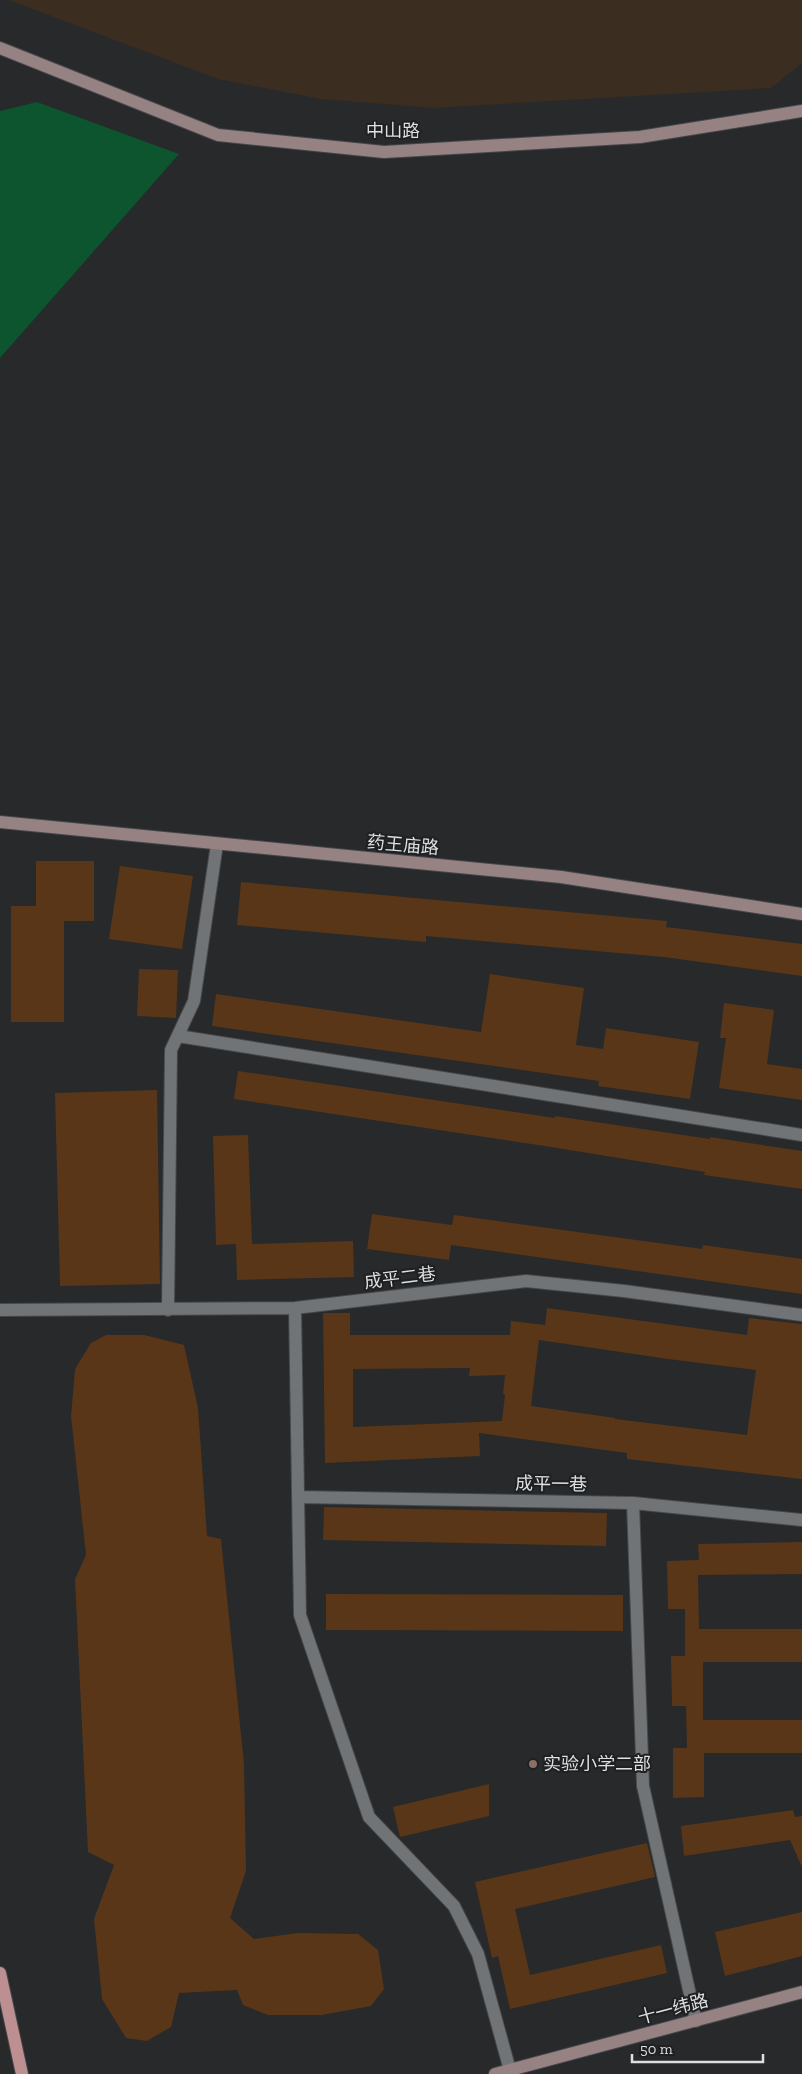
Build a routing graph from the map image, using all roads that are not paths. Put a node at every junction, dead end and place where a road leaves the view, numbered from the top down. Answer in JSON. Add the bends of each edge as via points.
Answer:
{"nodes":[{"id":1,"x":0,"y":48,"type":"edge"},
{"id":2,"x":802,"y":111,"type":"edge"},
{"id":3,"x":0,"y":822,"type":"edge"},
{"id":4,"x":217,"y":844,"type":"junction"},
{"id":5,"x":802,"y":914,"type":"edge"},
{"id":6,"x":178,"y":1036,"type":"junction"},
{"id":7,"x":802,"y":1135,"type":"edge"},
{"id":8,"x":295,"y":1308,"type":"junction"},
{"id":9,"x":0,"y":1310,"type":"edge"},
{"id":10,"x":168,"y":1310,"type":"junction"},
{"id":11,"x":802,"y":1314,"type":"edge"},
{"id":12,"x":298,"y":1497,"type":"junction"},
{"id":13,"x":633,"y":1503,"type":"junction"},
{"id":14,"x":802,"y":1520,"type":"edge"},
{"id":15,"x":0,"y":1973,"type":"edge"},
{"id":16,"x":802,"y":1992,"type":"edge"},
{"id":17,"x":696,"y":2020,"type":"junction"},
{"id":18,"x":511,"y":2072,"type":"edge"},
{"id":19,"x":22,"y":2074,"type":"edge"},
{"id":20,"x":495,"y":2074,"type":"edge"}],
"edges":[{"from":1,"to":2,"type":"street","name":"中山路","via":[[218,135],[384,152],[640,137]]},
{"from":3,"to":4,"type":"street","name":"药王庙路"},
{"from":4,"to":5,"type":"street","name":"药王庙路","via":[[560,877]]},
{"from":4,"to":6,"type":"street","via":[[194,1001]]},
{"from":6,"to":7,"type":"street"},
{"from":6,"to":10,"type":"street","via":[[171,1050]]},
{"from":8,"to":10,"type":"street","name":"成平二巷"},
{"from":8,"to":11,"type":"street","name":"成平二巷","via":[[526,1281]]},
{"from":8,"to":12,"type":"street"},
{"from":9,"to":10,"type":"street","name":"成平二巷"},
{"from":12,"to":13,"type":"street","name":"成平一巷"},
{"from":12,"to":18,"type":"street","via":[[300,1615],[369,1817],[454,1906],[478,1954]]},
{"from":13,"to":14,"type":"street","name":"成平一巷"},
{"from":13,"to":17,"type":"street","via":[[643,1786]]},
{"from":15,"to":19,"type":"main road"},
{"from":16,"to":17,"type":"street","name":"十一纬路"},
{"from":17,"to":18,"type":"street","name":"十一纬路"},
{"from":18,"to":20,"type":"street","name":"十一纬路"}]}
